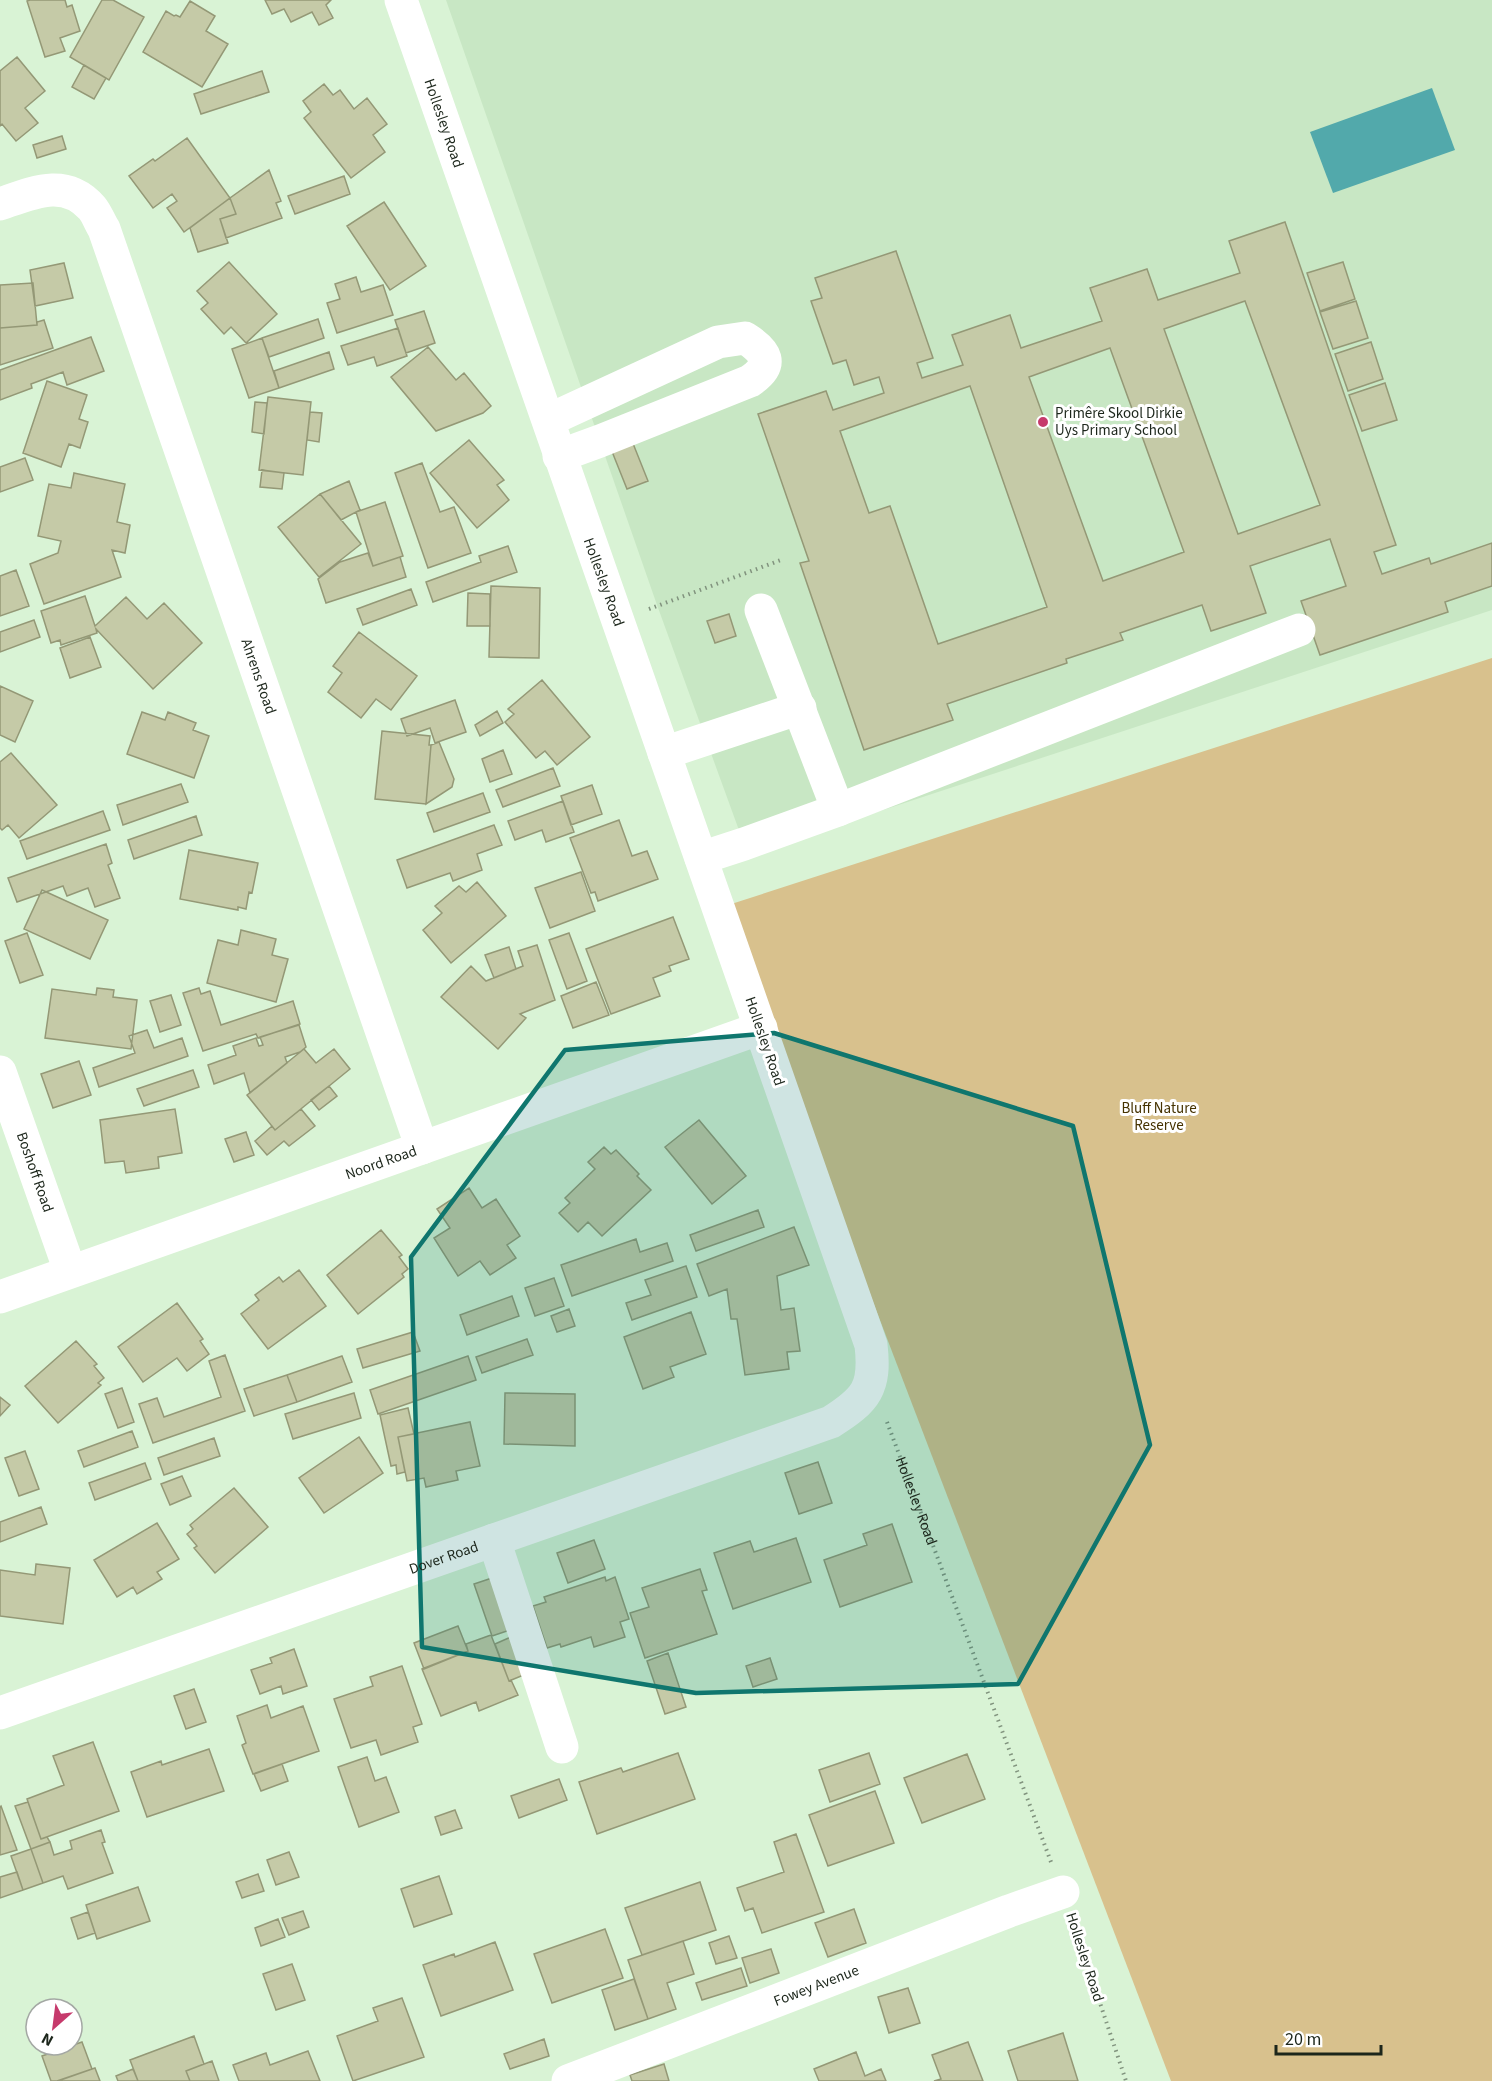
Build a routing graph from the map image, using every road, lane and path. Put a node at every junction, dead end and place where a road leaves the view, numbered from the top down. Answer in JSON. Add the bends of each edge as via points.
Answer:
{"nodes":[{"id":1,"x":401,"y":0,"type":"edge"},
{"id":2,"x":0,"y":204,"type":"edge"},
{"id":3,"x":549,"y":420,"type":"junction"},
{"id":4,"x":559,"y":456,"type":"junction"},
{"id":5,"x":781,"y":560,"type":"dead end"},
{"id":6,"x":761,"y":610,"type":"dead end"},
{"id":7,"x":618,"y":622,"type":"junction"},
{"id":8,"x":1299,"y":630,"type":"dead end"},
{"id":9,"x":800,"y":708,"type":"junction"},
{"id":10,"x":664,"y":753,"type":"junction"},
{"id":11,"x":838,"y":810,"type":"junction"},
{"id":12,"x":701,"y":858,"type":"junction"},
{"id":13,"x":760,"y":1028,"type":"junction"},
{"id":14,"x":0,"y":1072,"type":"edge"},
{"id":15,"x":422,"y":1148,"type":"junction"},
{"id":16,"x":70,"y":1271,"type":"junction"},
{"id":17,"x":0,"y":1297,"type":"edge"},
{"id":18,"x":872,"y":1381,"type":"junction"},
{"id":19,"x":494,"y":1540,"type":"junction"},
{"id":20,"x":0,"y":1713,"type":"edge"},
{"id":21,"x":562,"y":1747,"type":"dead end"},
{"id":22,"x":1063,"y":1892,"type":"junction"},
{"id":23,"x":568,"y":2081,"type":"edge"},
{"id":24,"x":1126,"y":2081,"type":"edge"}],
"edges":[{"from":1,"to":3,"type":"street","name":"Hollesley Road"},
{"from":2,"to":15,"type":"street","name":"Ahrens Road","via":[[48,188],[71,192],[92,208],[104,229]]},
{"from":3,"to":4,"type":"street","name":"Hollesley Road"},
{"from":3,"to":4,"type":"street","via":[[718,342],[745,338],[765,355],[763,368],[750,381]]},
{"from":4,"to":7,"type":"street","name":"Hollesley Road"},
{"from":5,"to":7,"type":"path"},
{"from":6,"to":9,"type":"street"},
{"from":7,"to":10,"type":"street","name":"Hollesley Road"},
{"from":8,"to":11,"type":"street"},
{"from":9,"to":10,"type":"street"},
{"from":9,"to":11,"type":"street"},
{"from":10,"to":12,"type":"street","name":"Hollesley Road"},
{"from":11,"to":12,"type":"street"},
{"from":12,"to":13,"type":"street","name":"Hollesley Road"},
{"from":13,"to":15,"type":"street","name":"Noord Road"},
{"from":13,"to":18,"type":"street","name":"Hollesley Road","via":[[871,1345]]},
{"from":14,"to":16,"type":"street","name":"Boshoff Road"},
{"from":15,"to":16,"type":"street","name":"Noord Road"},
{"from":16,"to":17,"type":"street","name":"Noord Road"},
{"from":18,"to":19,"type":"street","name":"Dover Road","via":[[849,1411],[831,1422]]},
{"from":18,"to":22,"type":"path","name":"Hollesley Road"},
{"from":19,"to":20,"type":"street","name":"Dover Road"},
{"from":19,"to":21,"type":"street"},
{"from":22,"to":23,"type":"street","name":"Fowey Avenue"},
{"from":22,"to":24,"type":"path","name":"Hollesley Road"}]}
